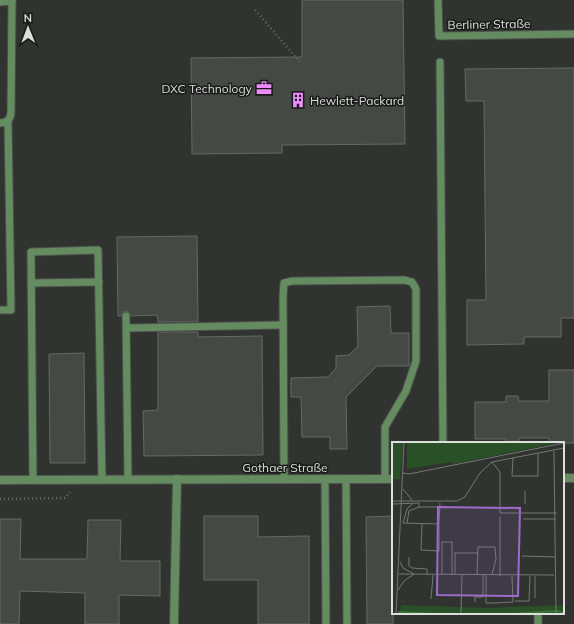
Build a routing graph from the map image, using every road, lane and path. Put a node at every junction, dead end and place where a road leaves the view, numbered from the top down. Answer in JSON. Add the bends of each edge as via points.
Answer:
{"nodes":[{"id":1,"x":438,"y":0,"type":"edge"},
{"id":2,"x":12,"y":1,"type":"edge"},
{"id":3,"x":0,"y":2,"type":"edge"},
{"id":4,"x":255,"y":10,"type":"dead end"},
{"id":5,"x":574,"y":34,"type":"edge"},
{"id":6,"x":300,"y":62,"type":"dead end"},
{"id":7,"x":440,"y":62,"type":"dead end"},
{"id":8,"x":8,"y":121,"type":"junction"},
{"id":9,"x":0,"y":123,"type":"edge"},
{"id":10,"x":99,"y":282,"type":"junction"},
{"id":11,"x":31,"y":283,"type":"junction"},
{"id":12,"x":0,"y":310,"type":"edge"},
{"id":13,"x":126,"y":316,"type":"dead end"},
{"id":14,"x":283,"y":325,"type":"junction"},
{"id":15,"x":126,"y":328,"type":"junction"},
{"id":16,"x":443,"y":442,"type":"edge"},
{"id":17,"x":128,"y":479,"type":"junction"},
{"id":18,"x":177,"y":479,"type":"junction"},
{"id":19,"x":284,"y":479,"type":"junction"},
{"id":20,"x":325,"y":479,"type":"junction"},
{"id":21,"x":346,"y":479,"type":"junction"},
{"id":22,"x":389,"y":479,"type":"edge"},
{"id":23,"x":0,"y":480,"type":"edge"},
{"id":24,"x":33,"y":480,"type":"junction"},
{"id":25,"x":78,"y":480,"type":"junction"},
{"id":26,"x":102,"y":480,"type":"junction"},
{"id":27,"x":0,"y":499,"type":"edge"},
{"id":28,"x":174,"y":624,"type":"edge"},
{"id":29,"x":326,"y":624,"type":"edge"},
{"id":30,"x":347,"y":624,"type":"edge"}],
"edges":[{"from":1,"to":5,"type":"lane","name":"Berliner Straße","via":[[439,36]]},
{"from":2,"to":3,"type":"lane"},
{"from":2,"to":8,"type":"lane","via":[[11,117]]},
{"from":4,"to":6,"type":"path"},
{"from":7,"to":16,"type":"lane"},
{"from":8,"to":9,"type":"lane"},
{"from":8,"to":12,"type":"lane","via":[[11,310]]},
{"from":10,"to":11,"type":"lane"},
{"from":10,"to":11,"type":"lane","via":[[98,250],[31,252]]},
{"from":10,"to":26,"type":"lane"},
{"from":11,"to":24,"type":"lane"},
{"from":13,"to":15,"type":"lane"},
{"from":14,"to":15,"type":"lane"},
{"from":14,"to":19,"type":"lane"},
{"from":14,"to":22,"type":"lane","via":[[284,283],[404,280],[412,282],[416,289],[416,361],[406,391],[385,427]]},
{"from":15,"to":17,"type":"lane"},
{"from":17,"to":18,"type":"street","name":"Gothaer Straße"},
{"from":17,"to":26,"type":"street","name":"Gothaer Straße"},
{"from":18,"to":19,"type":"street","name":"Gothaer Straße"},
{"from":18,"to":28,"type":"street"},
{"from":19,"to":20,"type":"street","name":"Gothaer Straße"},
{"from":20,"to":21,"type":"street","name":"Gothaer Straße"},
{"from":20,"to":29,"type":"lane"},
{"from":21,"to":22,"type":"street","name":"Gothaer Straße"},
{"from":21,"to":30,"type":"lane"},
{"from":23,"to":24,"type":"street","name":"Gothaer Straße"},
{"from":24,"to":25,"type":"street","name":"Gothaer Straße"},
{"from":25,"to":26,"type":"street","name":"Gothaer Straße"},
{"from":25,"to":27,"type":"path","via":[[65,498]]}]}
